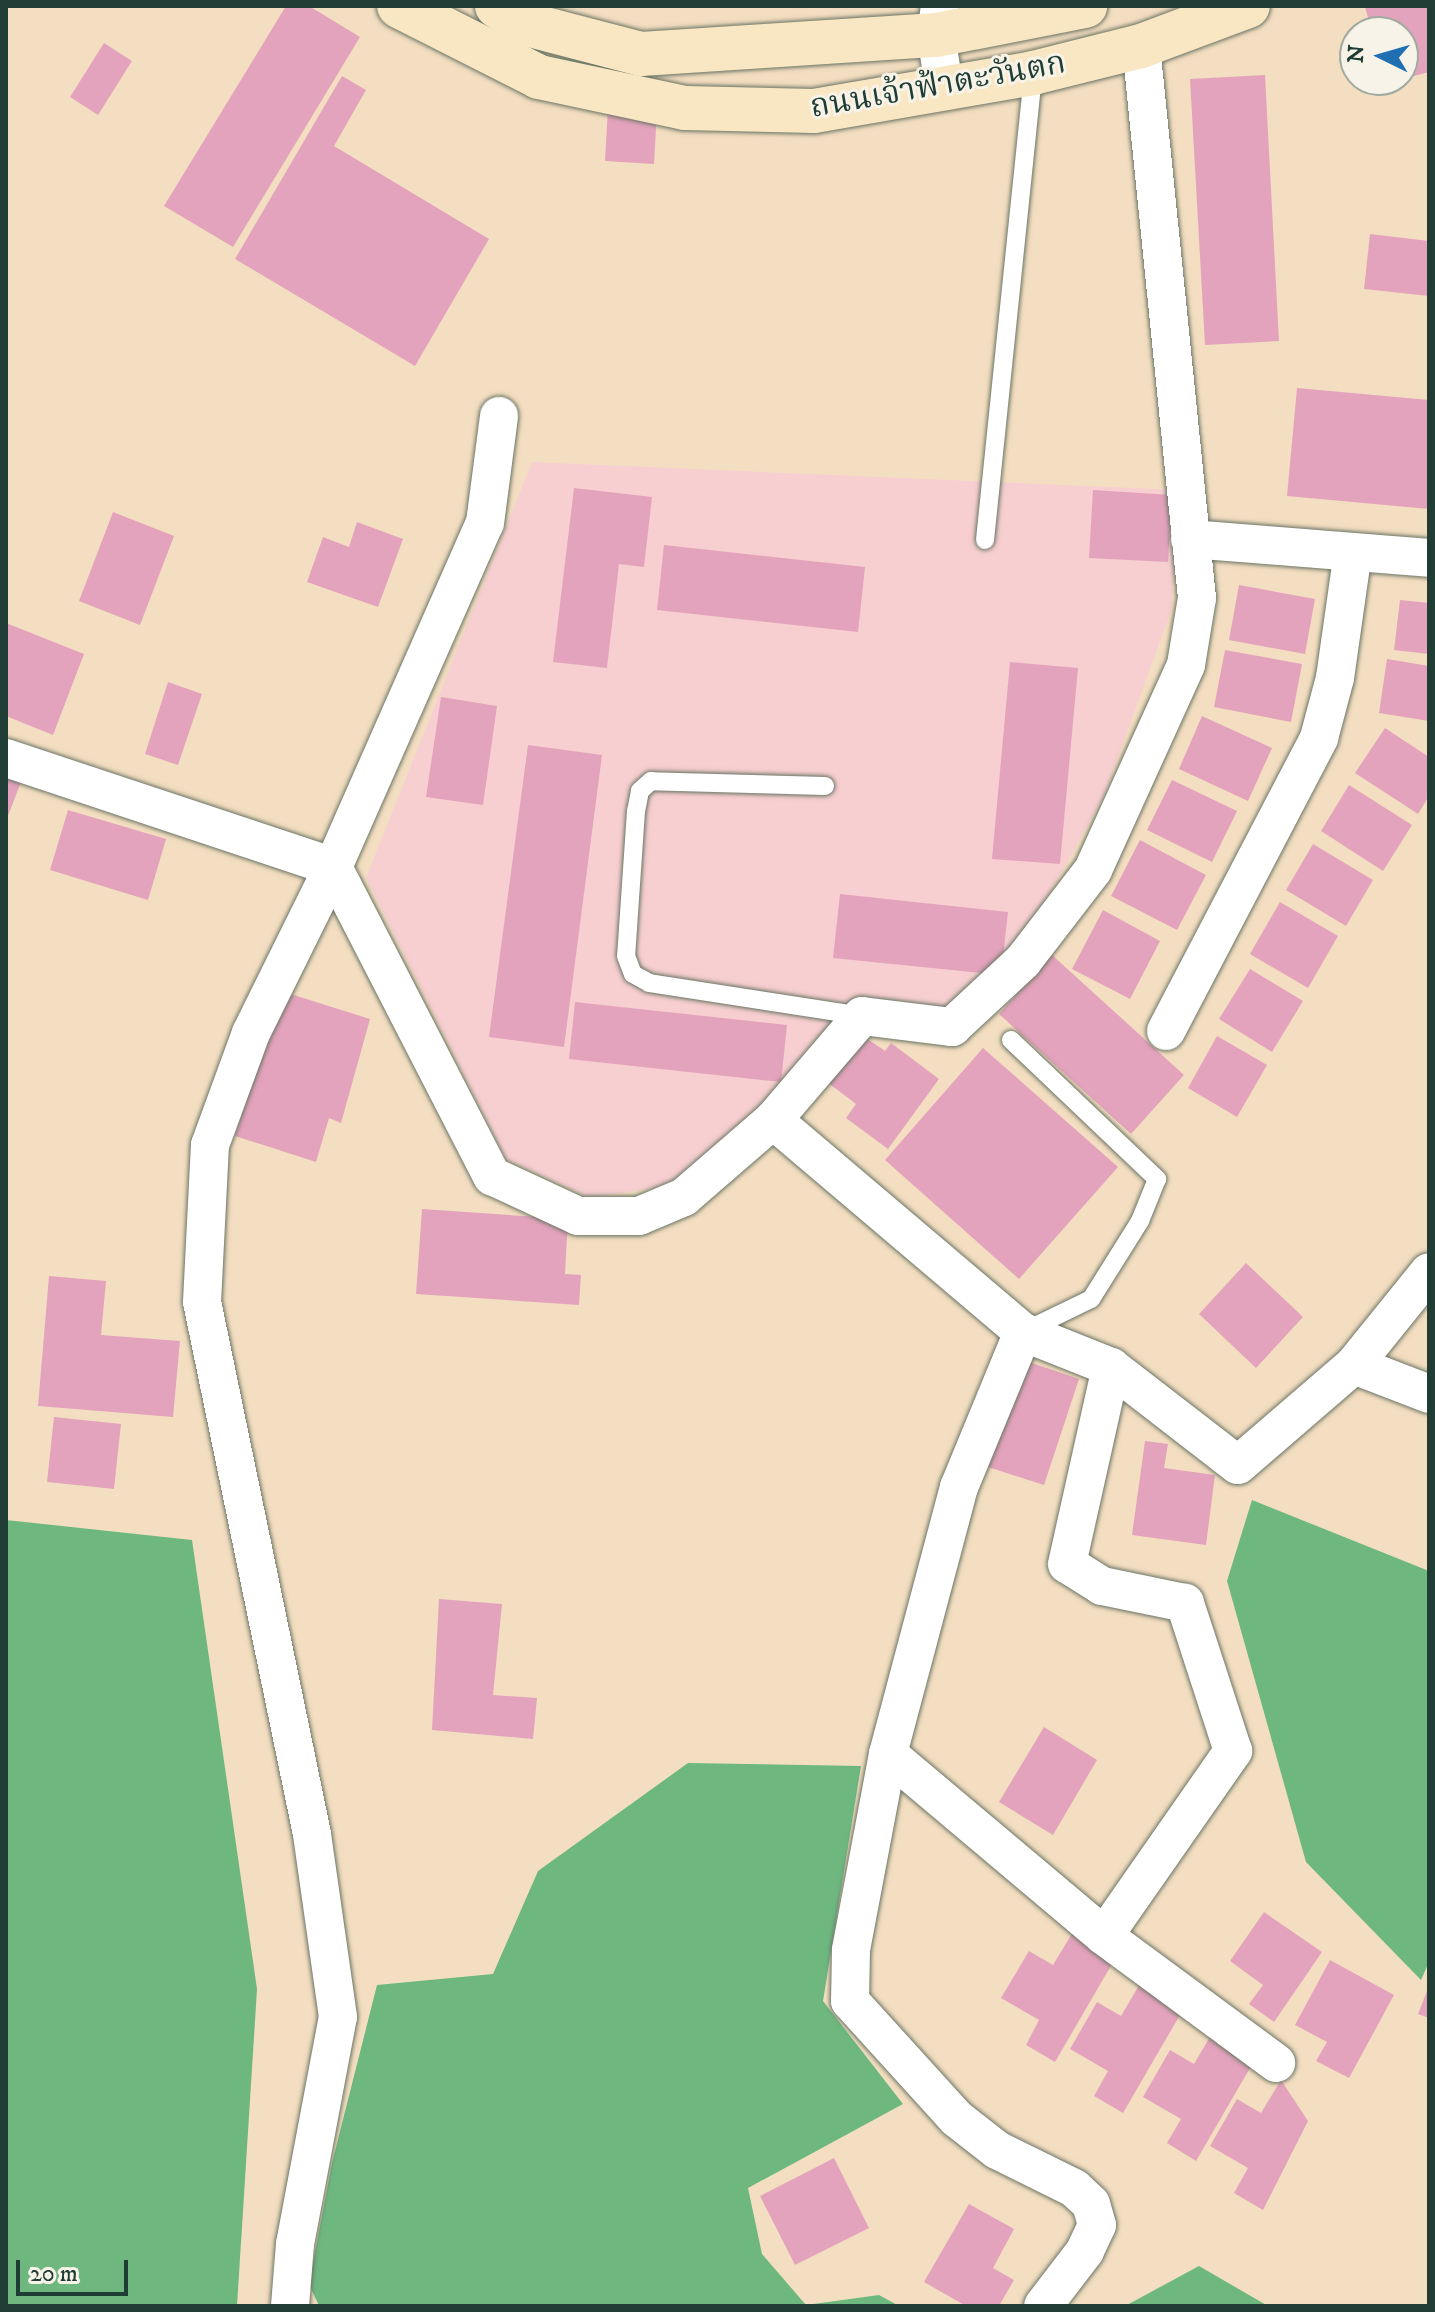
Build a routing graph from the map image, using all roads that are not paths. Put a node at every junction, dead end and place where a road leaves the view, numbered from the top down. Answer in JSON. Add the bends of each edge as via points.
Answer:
{"nodes":[{"id":1,"x":399,"y":6,"type":"edge"},
{"id":2,"x":497,"y":6,"type":"edge"},
{"id":3,"x":1085,"y":6,"type":"edge"},
{"id":4,"x":1248,"y":6,"type":"edge"},
{"id":5,"x":938,"y":20,"type":"edge"},
{"id":6,"x":1141,"y":46,"type":"junction"},
{"id":7,"x":1033,"y":73,"type":"junction"},
{"id":8,"x":944,"y":86,"type":"junction"},
{"id":9,"x":499,"y":416,"type":"dead end"},
{"id":10,"x":1190,"y":539,"type":"junction"},
{"id":11,"x":985,"y":540,"type":"dead end"},
{"id":12,"x":1353,"y":552,"type":"junction"},
{"id":13,"x":1429,"y":558,"type":"edge"},
{"id":14,"x":6,"y":758,"type":"edge"},
{"id":15,"x":825,"y":786,"type":"dead end"},
{"id":16,"x":333,"y":867,"type":"junction"},
{"id":17,"x":862,"y":1016,"type":"junction"},
{"id":18,"x":1166,"y":1031,"type":"dead end"},
{"id":19,"x":1011,"y":1040,"type":"dead end"},
{"id":20,"x":773,"y":1120,"type":"junction"},
{"id":21,"x":1429,"y":1272,"type":"edge"},
{"id":22,"x":1023,"y":1332,"type":"junction"},
{"id":23,"x":1354,"y":1365,"type":"junction"},
{"id":24,"x":1111,"y":1367,"type":"junction"},
{"id":25,"x":1429,"y":1394,"type":"edge"},
{"id":26,"x":888,"y":1754,"type":"junction"},
{"id":27,"x":1104,"y":1936,"type":"junction"},
{"id":28,"x":1276,"y":2063,"type":"dead end"},
{"id":29,"x":290,"y":2306,"type":"edge"},
{"id":30,"x":1043,"y":2306,"type":"edge"}],
"edges":[{"from":1,"to":8,"type":"main road","name":"ถนนเจ้าฟ้าตะวันตก","via":[[539,77],[685,108],[814,111]]},
{"from":2,"to":5,"type":"main road","name":"ถนนเจ้าฟ้าตะวันตก","via":[[526,24],[641,54]]},
{"from":3,"to":5,"type":"main road","name":"ถนนเจ้าฟ้าตะวันตก"},
{"from":4,"to":6,"type":"main road","name":"ถนนเจ้าฟ้าตะวันตก"},
{"from":5,"to":8,"type":"street"},
{"from":6,"to":7,"type":"main road","name":"ถนนเจ้าฟ้าตะวันตก"},
{"from":6,"to":10,"type":"street"},
{"from":7,"to":8,"type":"main road","name":"ถนนเจ้าฟ้าตะวันตก"},
{"from":7,"to":11,"type":"lane"},
{"from":9,"to":16,"type":"street","via":[[485,523]]},
{"from":10,"to":12,"type":"street"},
{"from":10,"to":17,"type":"street","via":[[1197,598],[1186,665],[1093,870],[1023,961],[952,1027]]},
{"from":12,"to":13,"type":"street"},
{"from":12,"to":18,"type":"street","via":[[1335,678],[1319,738]]},
{"from":14,"to":16,"type":"street"},
{"from":15,"to":17,"type":"lane","via":[[651,781],[640,791],[636,811],[626,956],[633,974],[649,983]]},
{"from":16,"to":20,"type":"street","via":[[492,1176],[578,1216],[639,1216],[684,1197]]},
{"from":16,"to":29,"type":"street","via":[[251,1033],[210,1145],[202,1302],[312,1834],[338,2017],[295,2244]]},
{"from":17,"to":20,"type":"street"},
{"from":19,"to":22,"type":"lane","via":[[1157,1179],[1140,1221],[1091,1299]]},
{"from":20,"to":22,"type":"street"},
{"from":21,"to":23,"type":"street"},
{"from":22,"to":24,"type":"street"},
{"from":22,"to":26,"type":"street","via":[[959,1487]]},
{"from":23,"to":24,"type":"street","via":[[1238,1465]]},
{"from":23,"to":25,"type":"street"},
{"from":24,"to":27,"type":"street","via":[[1067,1564],[1102,1586],[1185,1603],[1233,1751]]},
{"from":26,"to":27,"type":"street"},
{"from":26,"to":30,"type":"street","via":[[851,1950],[850,2001],[956,2118],[997,2150],[1074,2188],[1091,2204],[1097,2225],[1091,2238]]},
{"from":27,"to":28,"type":"street"}]}
